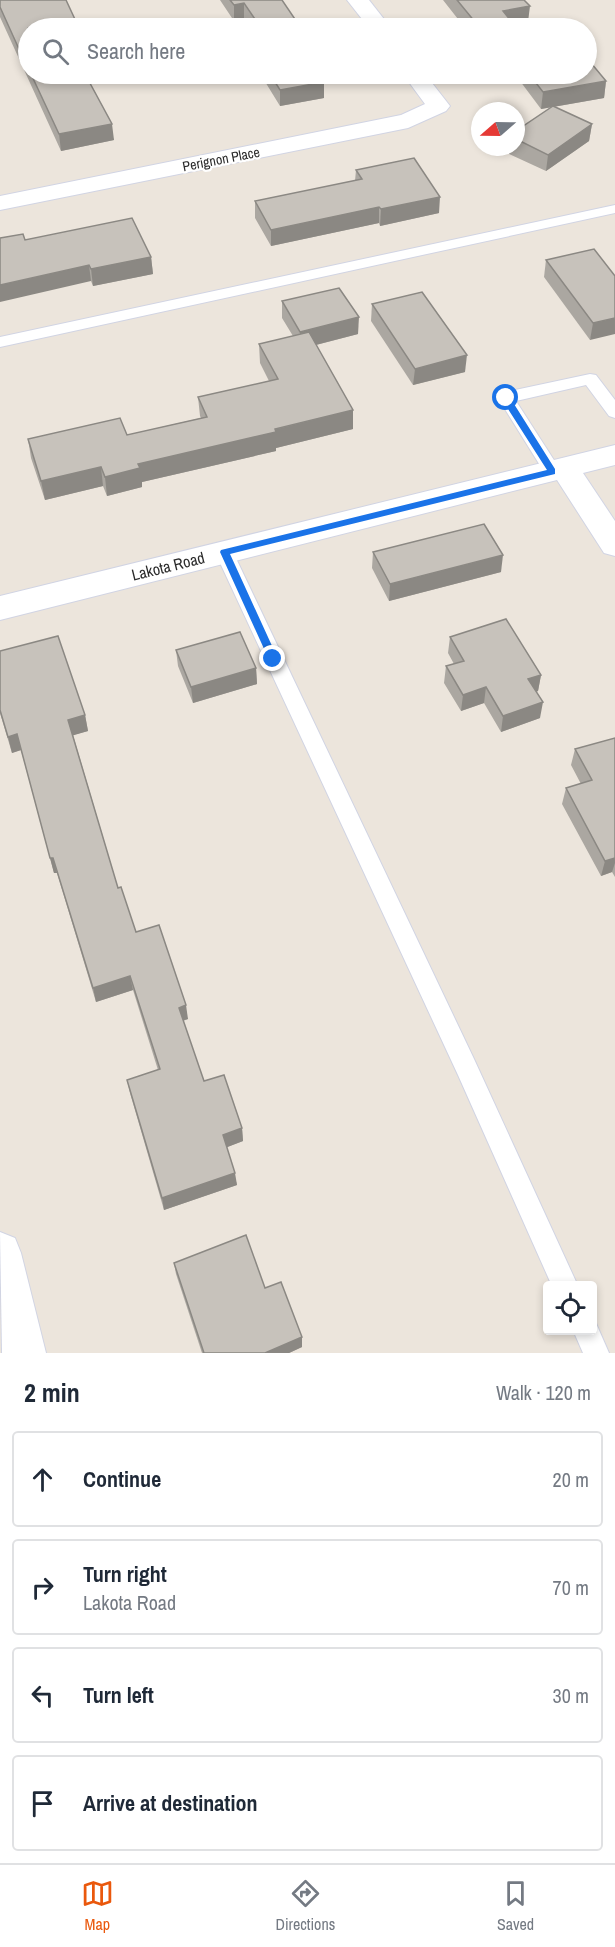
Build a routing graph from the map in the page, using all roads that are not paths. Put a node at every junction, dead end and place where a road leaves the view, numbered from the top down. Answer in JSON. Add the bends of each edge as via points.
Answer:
{"nodes":[{"id":1,"x":358,"y":0,"type":"edge"},
{"id":2,"x":372,"y":18,"type":"edge"},
{"id":3,"x":422,"y":84,"type":"edge"},
{"id":4,"x":0,"y":203,"type":"edge"},
{"id":5,"x":615,"y":209,"type":"edge"},
{"id":6,"x":0,"y":342,"type":"edge"},
{"id":7,"x":615,"y":412,"type":"edge"},
{"id":8,"x":615,"y":454,"type":"edge"},
{"id":9,"x":558,"y":470,"type":"junction"},
{"id":10,"x":615,"y":545,"type":"edge"},
{"id":11,"x":224,"y":552,"type":"junction"},
{"id":12,"x":0,"y":608,"type":"edge"},
{"id":13,"x":0,"y":1253,"type":"edge"},
{"id":14,"x":563,"y":1281,"type":"edge"},
{"id":15,"x":588,"y":1335,"type":"edge"},
{"id":16,"x":24,"y":1353,"type":"edge"},
{"id":17,"x":596,"y":1353,"type":"edge"}],
"edges":[{"from":1,"to":2,"type":"street"},
{"from":3,"to":4,"type":"street","name":"Perignon Place","via":[[438,106],[408,121]]},
{"from":5,"to":6,"type":"lane"},
{"from":7,"to":9,"type":"lane","via":[[590,379],[506,398]]},
{"from":8,"to":9,"type":"street","name":"Lakota Road"},
{"from":9,"to":10,"type":"street"},
{"from":9,"to":11,"type":"street","name":"Lakota Road"},
{"from":11,"to":12,"type":"street","name":"Lakota Road"},
{"from":11,"to":14,"type":"lane"},
{"from":13,"to":16,"type":"street"},
{"from":15,"to":17,"type":"lane"}]}
